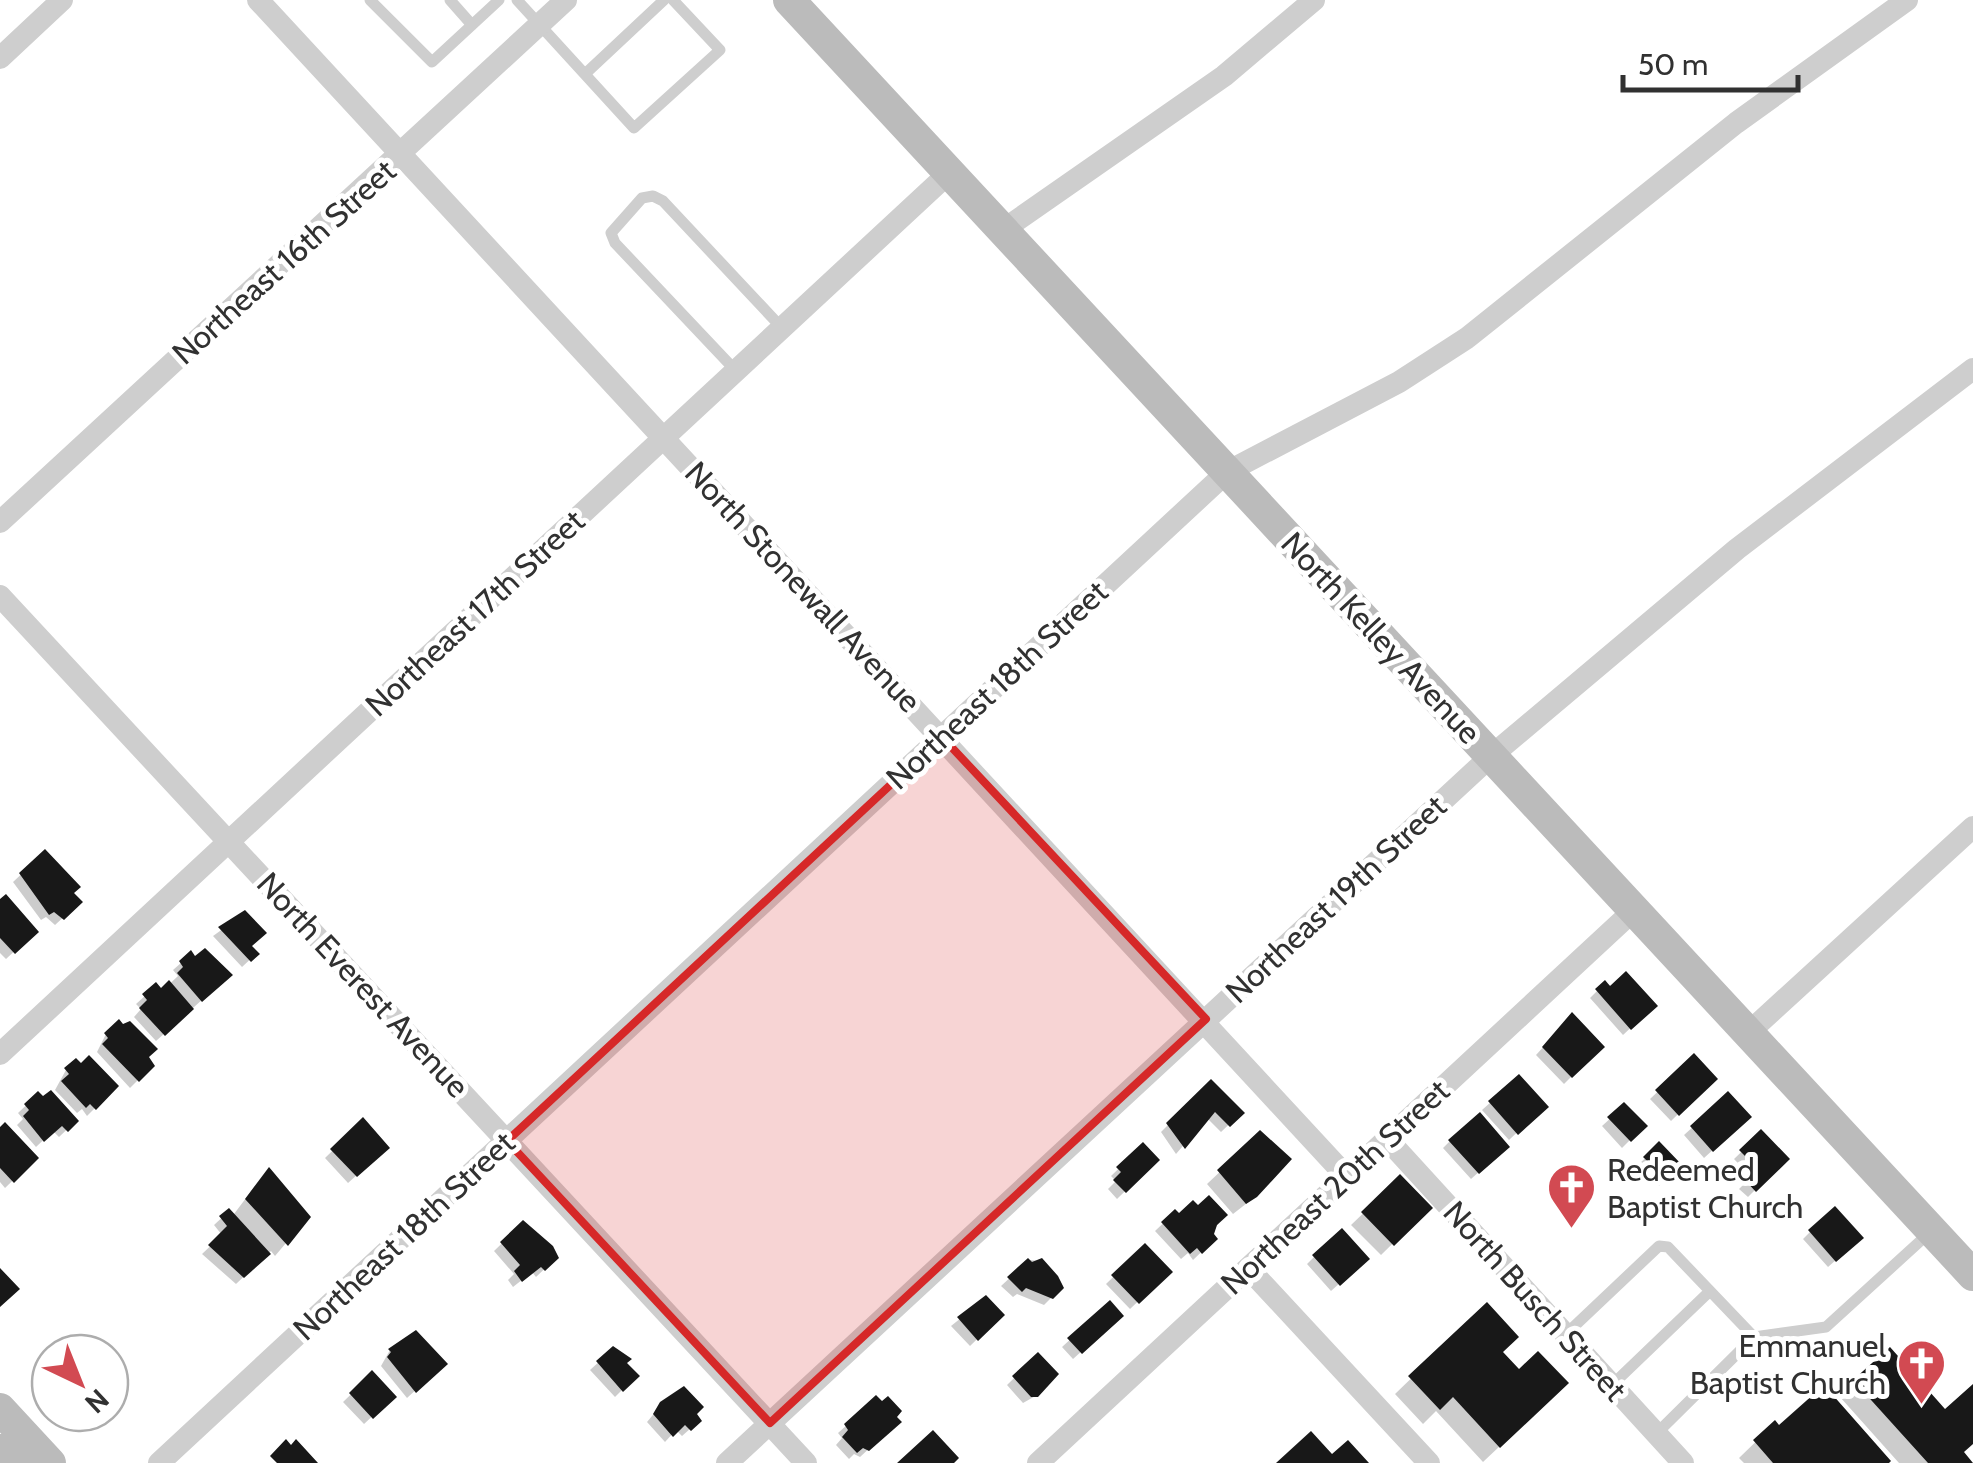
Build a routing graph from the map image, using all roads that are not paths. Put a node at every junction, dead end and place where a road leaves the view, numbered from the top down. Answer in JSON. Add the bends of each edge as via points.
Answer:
{"nodes":[{"id":1,"x":62,"y":0,"type":"edge"},
{"id":2,"x":258,"y":0,"type":"edge"},
{"id":3,"x":370,"y":0,"type":"edge"},
{"id":4,"x":450,"y":0,"type":"edge"},
{"id":5,"x":498,"y":0,"type":"edge"},
{"id":6,"x":517,"y":0,"type":"edge"},
{"id":7,"x":566,"y":0,"type":"edge"},
{"id":8,"x":664,"y":0,"type":"edge"},
{"id":9,"x":673,"y":0,"type":"edge"},
{"id":10,"x":789,"y":0,"type":"edge"},
{"id":11,"x":1314,"y":0,"type":"edge"},
{"id":12,"x":1907,"y":0,"type":"edge"},
{"id":13,"x":472,"y":24,"type":"junction"},
{"id":14,"x":540,"y":24,"type":"junction"},
{"id":15,"x":0,"y":58,"type":"edge"},
{"id":16,"x":585,"y":74,"type":"junction"},
{"id":17,"x":401,"y":155,"type":"junction"},
{"id":18,"x":950,"y":172,"type":"junction"},
{"id":19,"x":1004,"y":230,"type":"junction"},
{"id":20,"x":782,"y":328,"type":"junction"},
{"id":21,"x":1973,"y":369,"type":"edge"},
{"id":22,"x":736,"y":371,"type":"junction"},
{"id":23,"x":664,"y":438,"type":"junction"},
{"id":24,"x":1228,"y":472,"type":"junction"},
{"id":25,"x":0,"y":522,"type":"edge"},
{"id":26,"x":0,"y":596,"type":"edge"},
{"id":27,"x":942,"y":737,"type":"junction"},
{"id":28,"x":1490,"y":757,"type":"junction"},
{"id":29,"x":1973,"y":827,"type":"edge"},
{"id":30,"x":230,"y":841,"type":"junction"},
{"id":31,"x":1633,"y":910,"type":"junction"},
{"id":32,"x":1206,"y":1020,"type":"junction"},
{"id":33,"x":1746,"y":1034,"type":"junction"},
{"id":34,"x":0,"y":1054,"type":"edge"},
{"id":35,"x":1386,"y":1139,"type":"junction"},
{"id":36,"x":507,"y":1141,"type":"junction"},
{"id":37,"x":1346,"y":1176,"type":"junction"},
{"id":38,"x":1931,"y":1231,"type":"junction"},
{"id":39,"x":1248,"y":1268,"type":"junction"},
{"id":40,"x":1973,"y":1275,"type":"edge"},
{"id":41,"x":1710,"y":1291,"type":"junction"},
{"id":42,"x":1565,"y":1334,"type":"junction"},
{"id":43,"x":1754,"y":1336,"type":"junction"},
{"id":44,"x":1611,"y":1385,"type":"junction"},
{"id":45,"x":0,"y":1409,"type":"edge"},
{"id":46,"x":770,"y":1424,"type":"junction"},
{"id":47,"x":1656,"y":1434,"type":"junction"},
{"id":48,"x":0,"y":1450,"type":"edge"},
{"id":49,"x":12,"y":1463,"type":"edge"},
{"id":50,"x":50,"y":1463,"type":"edge"},
{"id":51,"x":158,"y":1463,"type":"edge"},
{"id":52,"x":728,"y":1463,"type":"edge"},
{"id":53,"x":806,"y":1463,"type":"edge"},
{"id":54,"x":1038,"y":1463,"type":"edge"},
{"id":55,"x":1429,"y":1463,"type":"edge"},
{"id":56,"x":1683,"y":1463,"type":"edge"}],
"edges":[{"from":1,"to":15,"type":"street"},
{"from":2,"to":17,"type":"street","name":"North Stonewall Avenue"},
{"from":3,"to":13,"type":"lane","via":[[432,62]]},
{"from":4,"to":13,"type":"lane"},
{"from":5,"to":13,"type":"lane"},
{"from":6,"to":14,"type":"lane"},
{"from":7,"to":14,"type":"street","name":"Northeast 16th Street"},
{"from":8,"to":16,"type":"lane"},
{"from":9,"to":16,"type":"lane","via":[[720,50],[634,128]]},
{"from":10,"to":18,"type":"street","name":"North Kelley Avenue"},
{"from":11,"to":19,"type":"street","via":[[1224,76]]},
{"from":12,"to":24,"type":"street","name":"Northeast 18th Street","via":[[1736,123],[1467,338],[1399,382]]},
{"from":14,"to":16,"type":"lane"},
{"from":14,"to":17,"type":"street","name":"Northeast 16th Street"},
{"from":17,"to":23,"type":"street","name":"North Stonewall Avenue"},
{"from":17,"to":25,"type":"street","name":"Northeast 16th Street"},
{"from":18,"to":19,"type":"street","name":"North Kelley Avenue"},
{"from":18,"to":20,"type":"street","name":"Northeast 17th Street"},
{"from":19,"to":24,"type":"street","name":"North Kelley Avenue"},
{"from":20,"to":22,"type":"street","name":"Northeast 17th Street"},
{"from":20,"to":22,"type":"lane","via":[[663,201],[642,198],[611,233],[615,243]]},
{"from":21,"to":28,"type":"street","name":"Northeast 19th Street","via":[[1737,550]]},
{"from":22,"to":23,"type":"street","name":"Northeast 17th Street"},
{"from":23,"to":27,"type":"street","name":"North Stonewall Avenue"},
{"from":23,"to":30,"type":"street","name":"Northeast 17th Street"},
{"from":24,"to":27,"type":"street","name":"Northeast 18th Street"},
{"from":24,"to":28,"type":"street","name":"North Kelley Avenue"},
{"from":26,"to":30,"type":"street","name":"North Everest Avenue"},
{"from":27,"to":32,"type":"street","name":"North Stonewall Avenue"},
{"from":27,"to":36,"type":"street","name":"Northeast 18th Street"},
{"from":28,"to":31,"type":"street","name":"North Kelley Avenue"},
{"from":28,"to":32,"type":"street","name":"Northeast 19th Street"},
{"from":29,"to":33,"type":"street"},
{"from":30,"to":34,"type":"street","name":"Northeast 17th Street"},
{"from":30,"to":36,"type":"street","name":"North Everest Avenue"},
{"from":31,"to":33,"type":"street","name":"North Kelley Avenue"},
{"from":31,"to":35,"type":"street","name":"Northeast 20th Street"},
{"from":32,"to":37,"type":"street","name":"North Stonewall Avenue"},
{"from":32,"to":46,"type":"street","name":"Northeast 19th Street"},
{"from":33,"to":38,"type":"street","name":"North Kelley Avenue"},
{"from":35,"to":37,"type":"street","name":"Northeast 20th Street"},
{"from":35,"to":42,"type":"street","name":"North Busch Street"},
{"from":36,"to":46,"type":"street","name":"North Everest Avenue"},
{"from":36,"to":51,"type":"street","name":"Northeast 18th Street"},
{"from":37,"to":39,"type":"street","name":"Northeast 20th Street"},
{"from":38,"to":40,"type":"street","name":"North Kelley Avenue"},
{"from":38,"to":43,"type":"lane","via":[[1826,1327]]},
{"from":39,"to":54,"type":"street","name":"Northeast 20th Street"},
{"from":39,"to":55,"type":"street"},
{"from":41,"to":42,"type":"lane","via":[[1659,1246]]},
{"from":41,"to":43,"type":"lane"},
{"from":41,"to":44,"type":"lane"},
{"from":42,"to":44,"type":"street","name":"North Busch Street"},
{"from":43,"to":47,"type":"lane"},
{"from":44,"to":47,"type":"street","name":"North Busch Street"},
{"from":45,"to":50,"type":"street"},
{"from":46,"to":52,"type":"street","name":"Northeast 19th Street"},
{"from":46,"to":53,"type":"street","name":"North Everest Avenue"},
{"from":47,"to":56,"type":"street","name":"North Busch Street"},
{"from":48,"to":49,"type":"street"}]}
